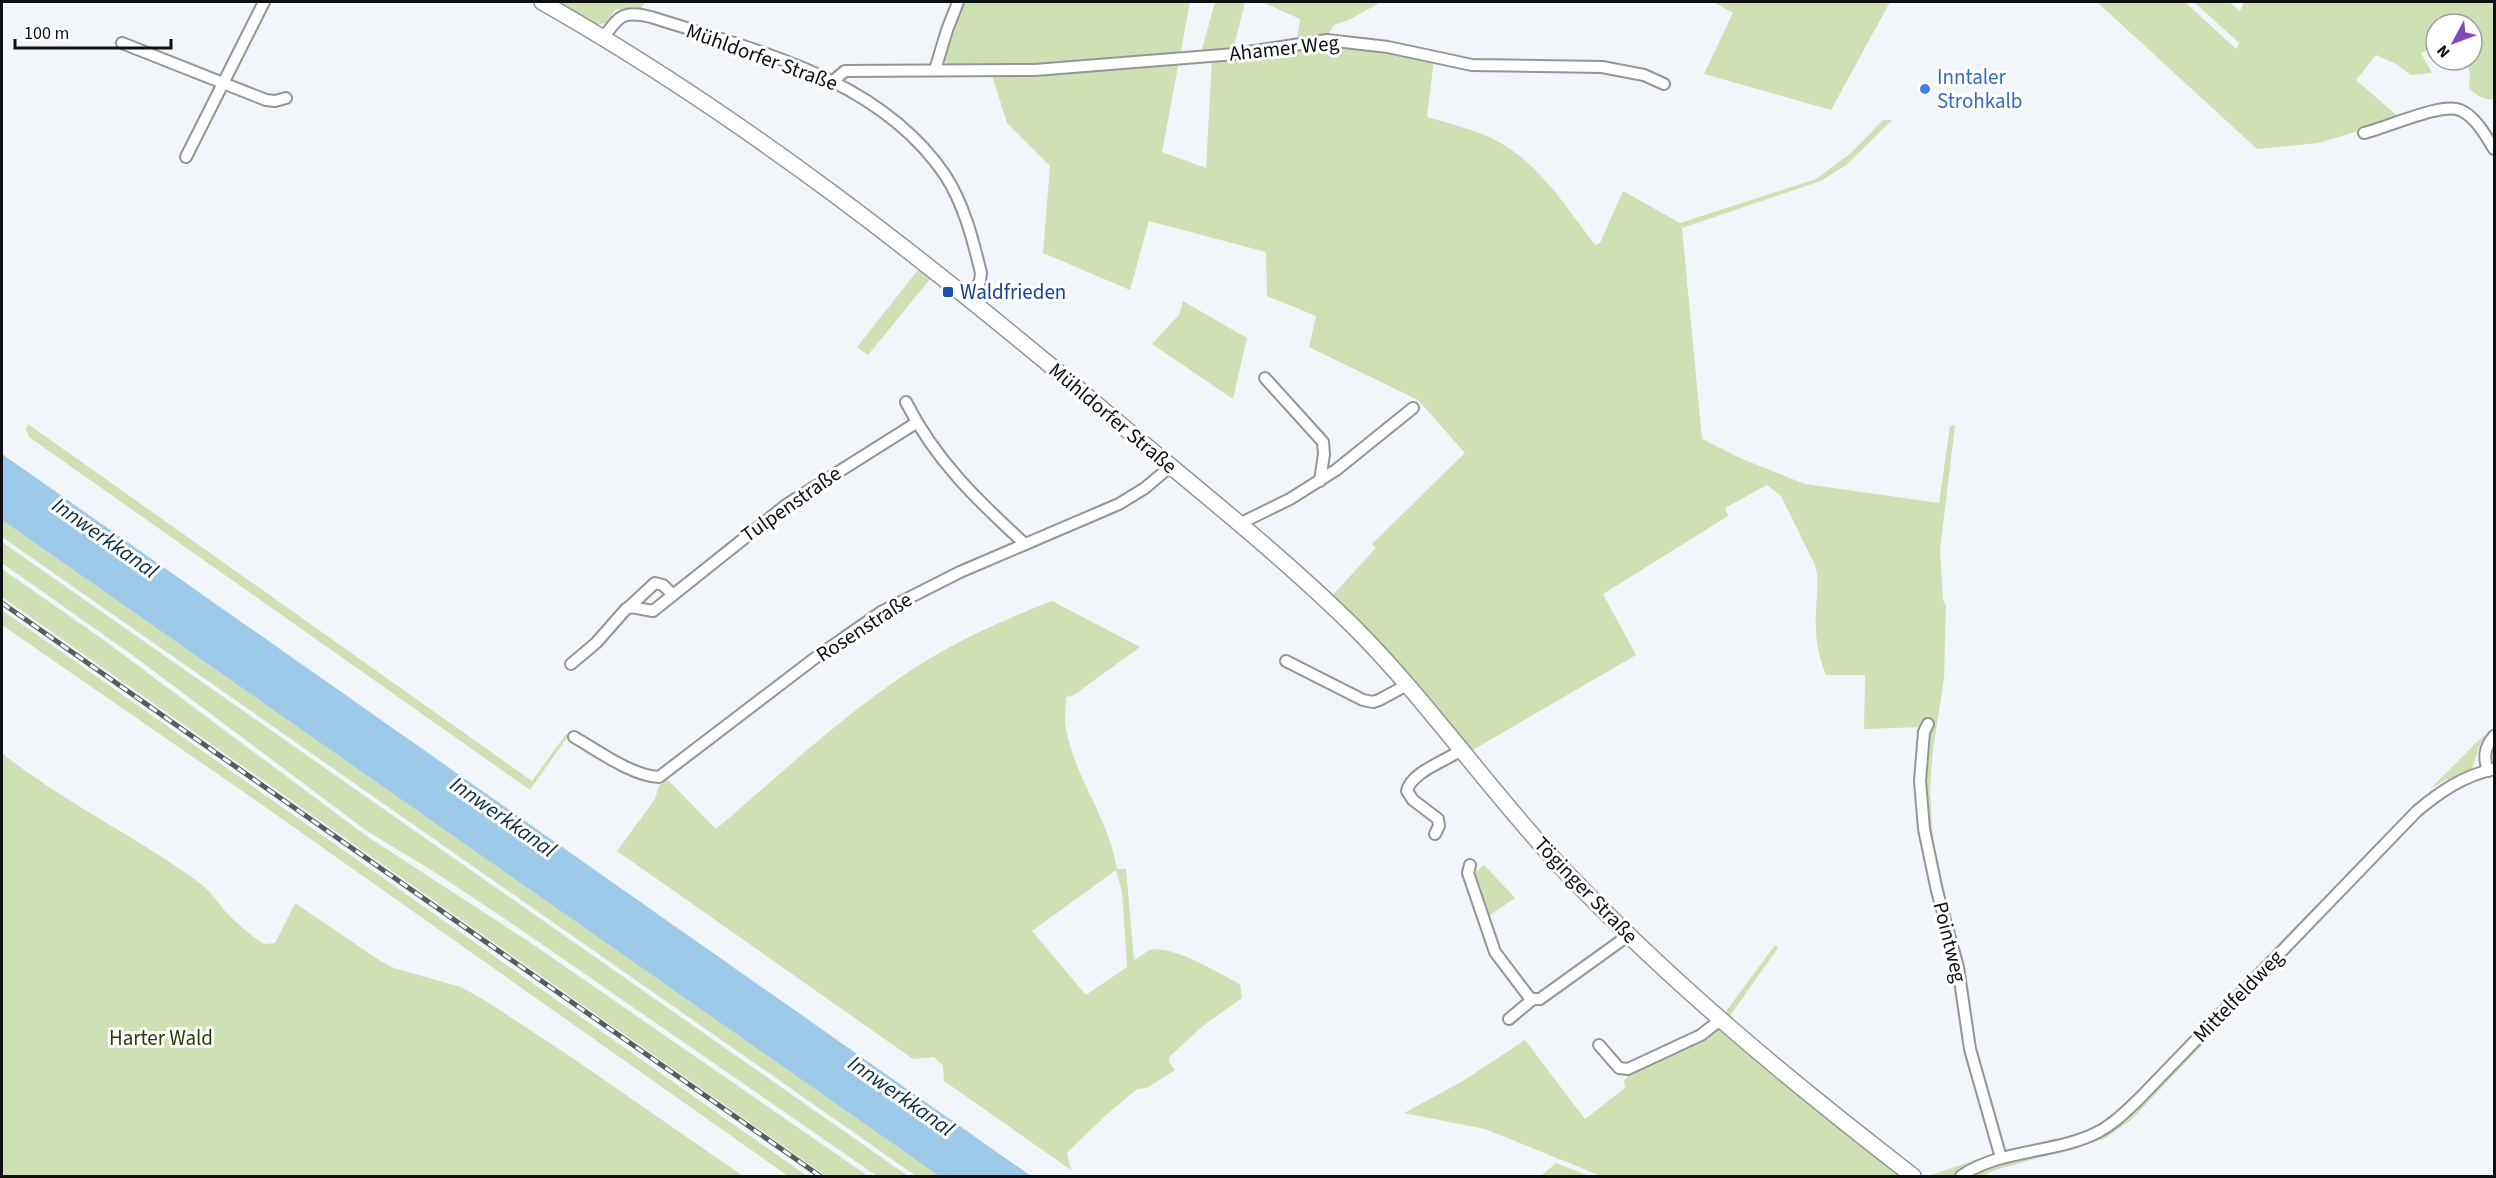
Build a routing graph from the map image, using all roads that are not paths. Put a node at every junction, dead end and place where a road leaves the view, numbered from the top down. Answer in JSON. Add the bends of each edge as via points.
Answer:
{"nodes":[{"id":1,"x":264,"y":2,"type":"edge"},
{"id":2,"x":542,"y":2,"type":"edge"},
{"id":3,"x":958,"y":2,"type":"edge"},
{"id":4,"x":604,"y":37,"type":"junction"},
{"id":5,"x":122,"y":43,"type":"dead end"},
{"id":6,"x":935,"y":70,"type":"junction"},
{"id":7,"x":833,"y":81,"type":"junction"},
{"id":8,"x":223,"y":82,"type":"junction"},
{"id":9,"x":1664,"y":84,"type":"dead end"},
{"id":10,"x":286,"y":98,"type":"dead end"},
{"id":11,"x":2364,"y":133,"type":"dead end"},
{"id":12,"x":2494,"y":149,"type":"edge"},
{"id":13,"x":186,"y":157,"type":"dead end"},
{"id":14,"x":971,"y":299,"type":"junction"},
{"id":15,"x":1265,"y":378,"type":"dead end"},
{"id":16,"x":906,"y":402,"type":"dead end"},
{"id":17,"x":1413,"y":408,"type":"dead end"},
{"id":18,"x":916,"y":423,"type":"junction"},
{"id":19,"x":1171,"y":466,"type":"junction"},
{"id":20,"x":1320,"y":481,"type":"junction"},
{"id":21,"x":1239,"y":524,"type":"junction"},
{"id":22,"x":1255,"y":538,"type":"joint"},
{"id":23,"x":1025,"y":544,"type":"junction"},
{"id":24,"x":673,"y":595,"type":"junction"},
{"id":25,"x":629,"y":607,"type":"junction"},
{"id":26,"x":1286,"y":661,"type":"dead end"},
{"id":27,"x":571,"y":664,"type":"dead end"},
{"id":28,"x":1407,"y":685,"type":"junction"},
{"id":29,"x":1928,"y":723,"type":"dead end"},
{"id":30,"x":2494,"y":736,"type":"edge"},
{"id":31,"x":574,"y":737,"type":"dead end"},
{"id":32,"x":1461,"y":750,"type":"junction"},
{"id":33,"x":2491,"y":770,"type":"edge"},
{"id":34,"x":1435,"y":834,"type":"dead end"},
{"id":35,"x":1470,"y":865,"type":"dead end"},
{"id":36,"x":1629,"y":935,"type":"junction"},
{"id":37,"x":1533,"y":999,"type":"junction"},
{"id":38,"x":1509,"y":1019,"type":"dead end"},
{"id":39,"x":1720,"y":1020,"type":"junction"},
{"id":40,"x":1599,"y":1045,"type":"dead end"},
{"id":41,"x":2001,"y":1158,"type":"junction"},
{"id":42,"x":1912,"y":1176,"type":"edge"},
{"id":43,"x":1961,"y":1176,"type":"edge"}],
"edges":[{"from":1,"to":8,"type":"street"},
{"from":2,"to":4,"type":"street","name":"Mühldorfer Straße"},
{"from":3,"to":6,"type":"street"},
{"from":4,"to":7,"type":"street","name":"Mühldorfer Straße","via":[[620,17],[632,13],[713,37]]},
{"from":4,"to":14,"type":"street","name":"Mühldorfer Straße","via":[[763,144]]},
{"from":5,"to":8,"type":"street"},
{"from":6,"to":7,"type":"street","name":"Ahamer Weg","via":[[845,71]]},
{"from":6,"to":9,"type":"street","name":"Ahamer Weg","via":[[1035,70],[1235,54],[1342,40],[1472,65],[1602,67],[1644,75]]},
{"from":7,"to":14,"type":"street","name":"Mühldorfer Straße","via":[[903,127],[946,177],[970,233],[981,273]]},
{"from":8,"to":10,"type":"street","via":[[266,100]]},
{"from":8,"to":13,"type":"street"},
{"from":11,"to":12,"type":"street","via":[[2452,107],[2475,122]]},
{"from":14,"to":19,"type":"street","name":"Mühldorfer Straße"},
{"from":15,"to":20,"type":"street","via":[[1323,442]]},
{"from":16,"to":18,"type":"street"},
{"from":17,"to":20,"type":"street"},
{"from":18,"to":23,"type":"street","via":[[971,494]]},
{"from":18,"to":24,"type":"street","name":"Tulpenstraße","via":[[786,505]]},
{"from":19,"to":21,"type":"street","name":"Mühldorfer Straße"},
{"from":19,"to":23,"type":"street","name":"Rosenstraße","via":[[1119,504]]},
{"from":20,"to":21,"type":"street"},
{"from":21,"to":22,"type":"street","name":"Mühldorfer Straße"},
{"from":22,"to":28,"type":"street","name":"Töginger Straße","via":[[1353,627]]},
{"from":23,"to":31,"type":"street","name":"Rosenstraße","via":[[930,586],[868,620],[659,777],[636,771]]},
{"from":24,"to":25,"type":"street","name":"Tulpenstraße","via":[[653,611]]},
{"from":24,"to":25,"type":"street","via":[[663,585],[655,584]]},
{"from":25,"to":27,"type":"street"},
{"from":26,"to":28,"type":"street","via":[[1373,702]]},
{"from":28,"to":32,"type":"street","name":"Töginger Straße"},
{"from":29,"to":41,"type":"street","name":"Pointweg","via":[[1920,781],[1924,829],[1958,968],[1970,1049]]},
{"from":30,"to":33,"type":"street","name":"Mittelfeldweg","via":[[2485,754]]},
{"from":32,"to":34,"type":"street","via":[[1414,777],[1408,785],[1408,795],[1438,819]]},
{"from":32,"to":36,"type":"street","name":"Töginger Straße","via":[[1532,835]]},
{"from":33,"to":41,"type":"street","name":"Mittelfeldweg","via":[[2444,788],[2417,811],[2139,1100],[2114,1121],[2090,1136]]},
{"from":35,"to":37,"type":"street","via":[[1468,873],[1495,952]]},
{"from":36,"to":37,"type":"street","via":[[1540,999]]},
{"from":36,"to":39,"type":"street","name":"Töginger Straße"},
{"from":37,"to":38,"type":"street"},
{"from":39,"to":40,"type":"street","via":[[1701,1035],[1628,1070],[1619,1068]]},
{"from":39,"to":42,"type":"street","name":"Töginger Straße"},
{"from":41,"to":43,"type":"street","name":"Mittelfeldweg"}]}
